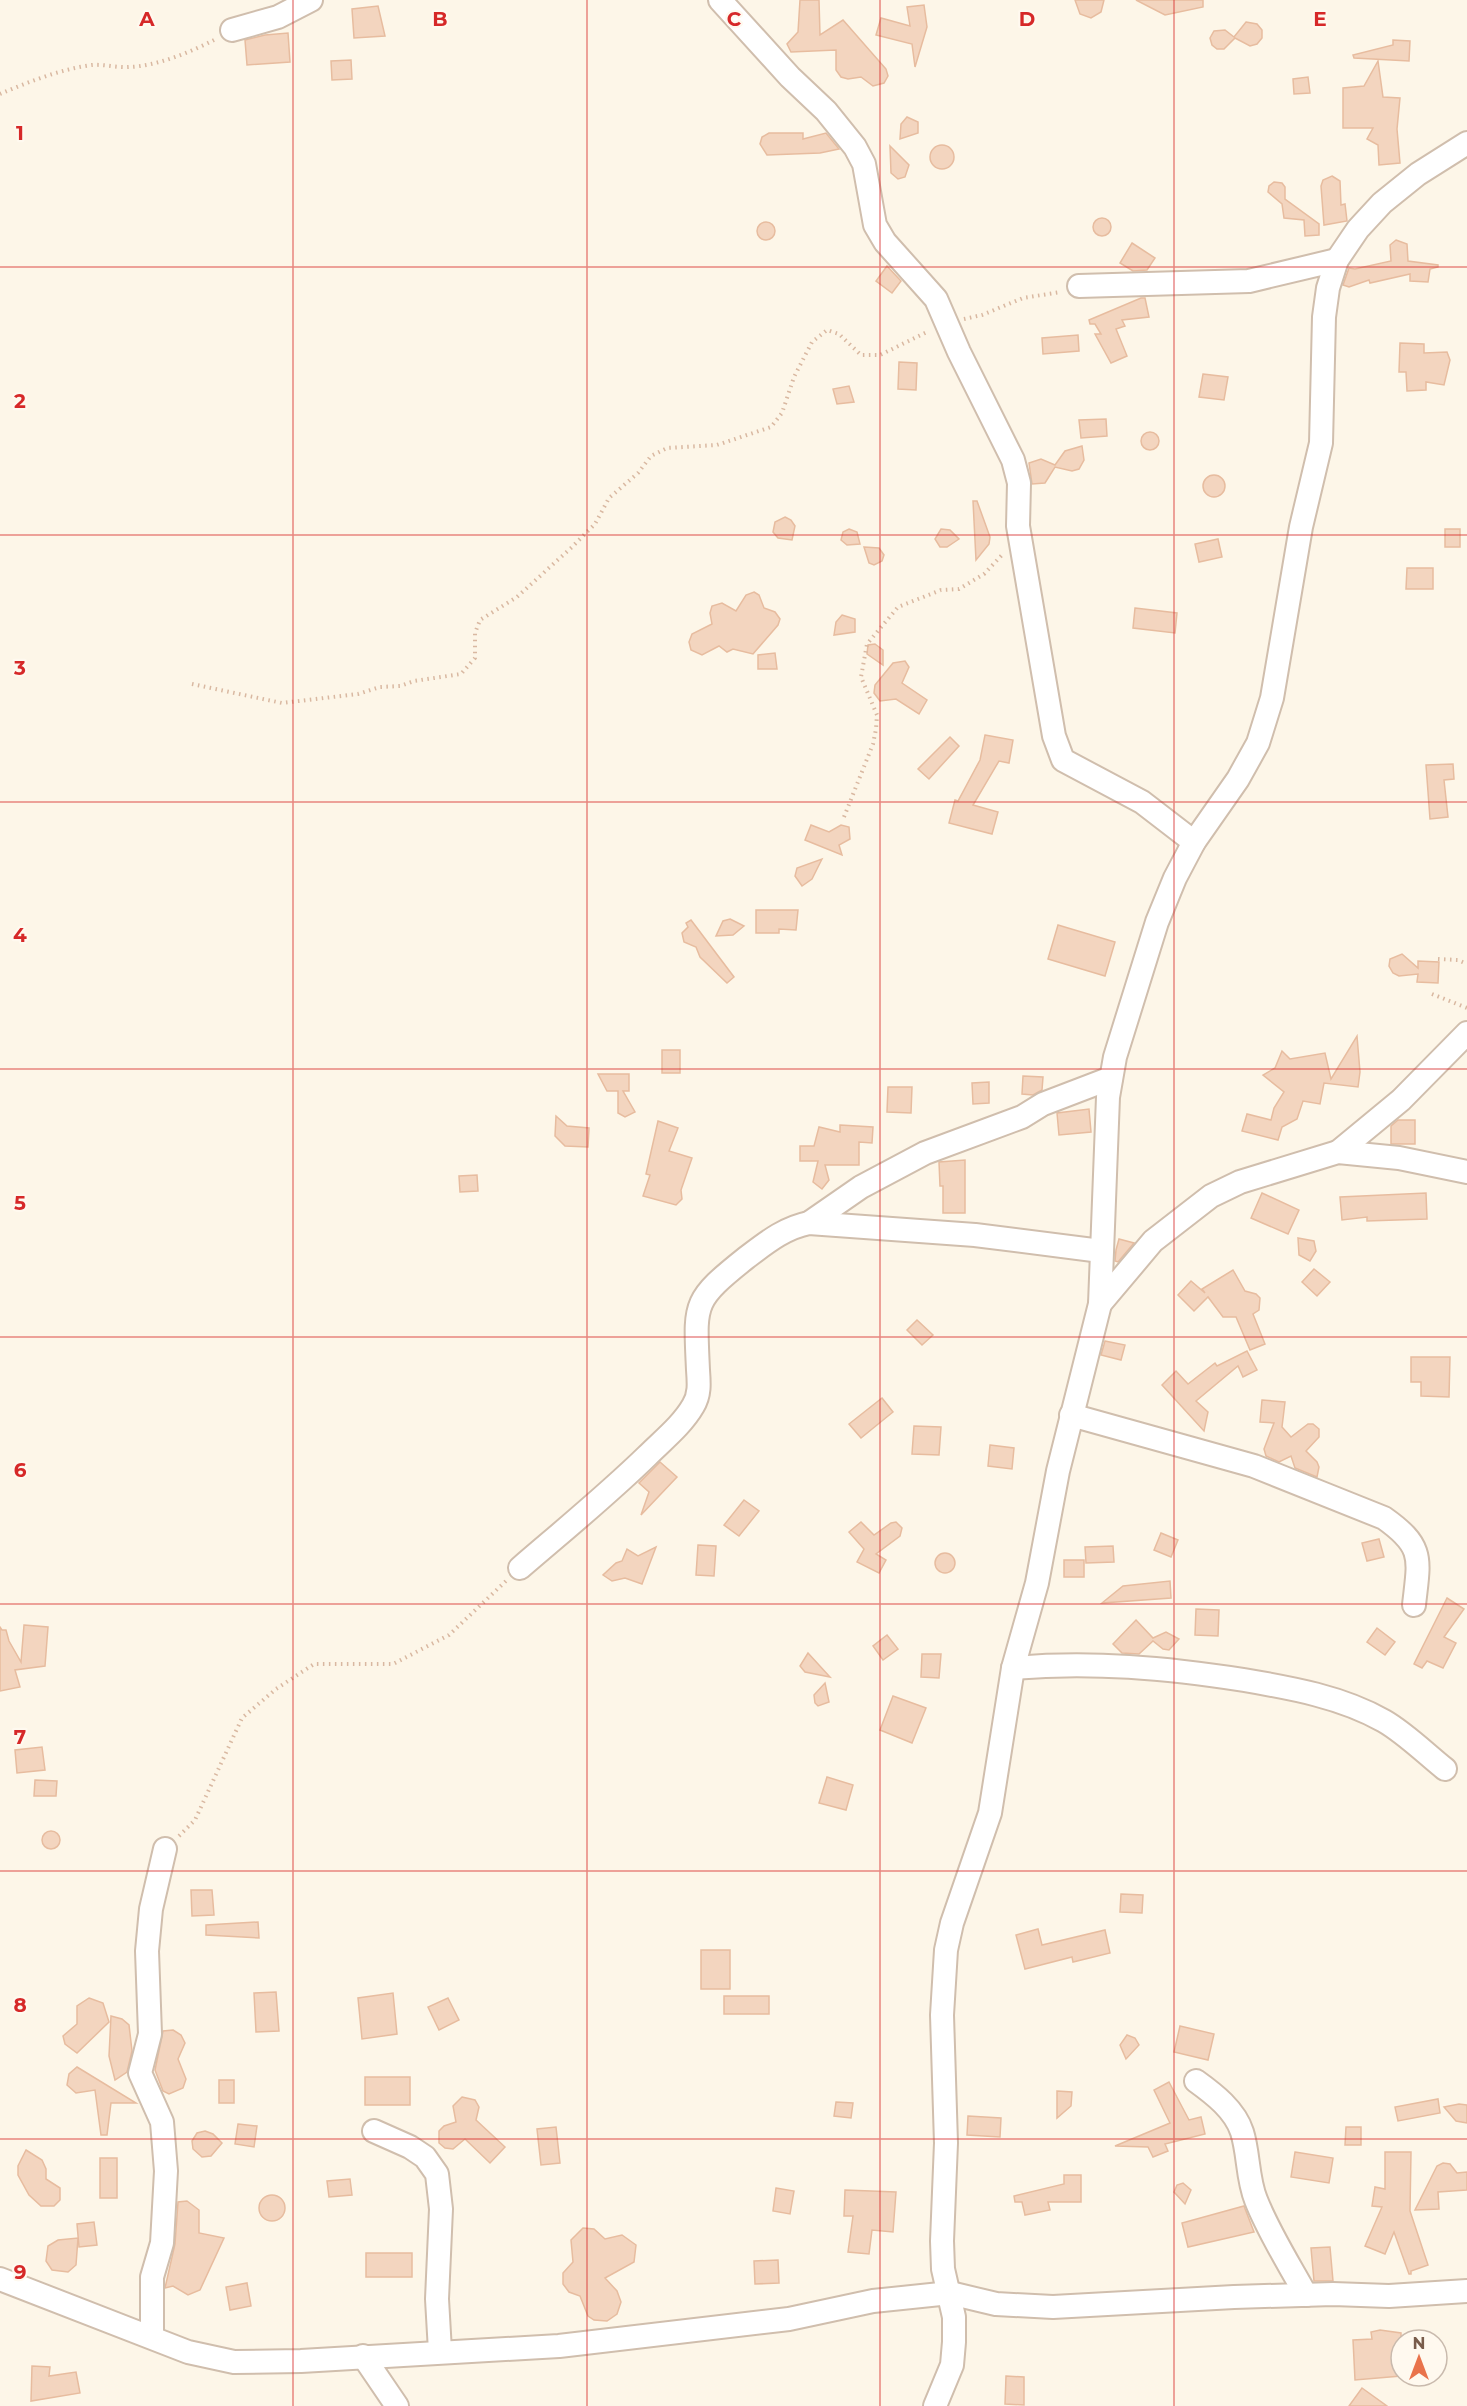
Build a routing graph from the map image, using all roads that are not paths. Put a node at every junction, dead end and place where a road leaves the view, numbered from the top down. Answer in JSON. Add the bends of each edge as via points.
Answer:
{"nodes":[{"id":1,"x":311,"y":0,"type":"edge"},
{"id":2,"x":720,"y":0,"type":"edge"},
{"id":3,"x":232,"y":30,"type":"road end"},
{"id":4,"x":1467,"y":143,"type":"edge"},
{"id":5,"x":1337,"y":260,"type":"junction"},
{"id":6,"x":1079,"y":286,"type":"road end"},
{"id":7,"x":1194,"y":842,"type":"junction"},
{"id":8,"x":1466,"y":1037,"type":"edge"},
{"id":9,"x":1111,"y":1078,"type":"junction"},
{"id":10,"x":1338,"y":1152,"type":"junction"},
{"id":11,"x":1467,"y":1172,"type":"edge"},
{"id":12,"x":808,"y":1223,"type":"junction"},
{"id":13,"x":1101,"y":1251,"type":"junction"},
{"id":14,"x":1100,"y":1304,"type":"junction"},
{"id":15,"x":1071,"y":1415,"type":"junction"},
{"id":16,"x":520,"y":1568,"type":"road end"},
{"id":17,"x":1414,"y":1605,"type":"dead end"},
{"id":18,"x":1013,"y":1668,"type":"junction"},
{"id":19,"x":1445,"y":1769,"type":"dead end"},
{"id":20,"x":165,"y":1849,"type":"road end"},
{"id":21,"x":1196,"y":2081,"type":"dead end"},
{"id":22,"x":374,"y":2132,"type":"dead end"},
{"id":23,"x":0,"y":2279,"type":"edge"},
{"id":24,"x":1467,"y":2291,"type":"edge"},
{"id":25,"x":950,"y":2293,"type":"junction"},
{"id":26,"x":1306,"y":2295,"type":"junction"},
{"id":27,"x":152,"y":2337,"type":"junction"},
{"id":28,"x":440,"y":2351,"type":"junction"},
{"id":29,"x":363,"y":2356,"type":"junction"},
{"id":30,"x":397,"y":2406,"type":"edge"},
{"id":31,"x":935,"y":2406,"type":"edge"}],
"edges":[{"from":1,"to":3,"type":"street","via":[[278,17]]},
{"from":2,"to":7,"type":"street","via":[[855,147],[864,164],[875,225],[885,242],[936,299],[1017,471],[1017,513],[1054,736],[1063,760],[1142,802]]},
{"from":4,"to":5,"type":"street","via":[[1382,203]]},
{"from":5,"to":6,"type":"street","via":[[1249,281]]},
{"from":5,"to":7,"type":"street","via":[[1323,317],[1321,443],[1301,527],[1272,698],[1258,743]]},
{"from":7,"to":9,"type":"street","via":[[1157,922]]},
{"from":8,"to":10,"type":"street","via":[[1401,1100]]},
{"from":9,"to":12,"type":"street","via":[[1042,1104],[1022,1118],[925,1153],[870,1182]]},
{"from":9,"to":13,"type":"street"},
{"from":10,"to":11,"type":"street","via":[[1399,1158]]},
{"from":10,"to":14,"type":"street","via":[[1240,1182],[1211,1196],[1153,1241]]},
{"from":12,"to":13,"type":"street","via":[[975,1235]]},
{"from":12,"to":16,"type":"street","via":[[793,1226],[771,1239],[703,1296],[697,1320],[699,1390],[682,1422],[617,1485]]},
{"from":13,"to":14,"type":"street"},
{"from":14,"to":15,"type":"street"},
{"from":15,"to":17,"type":"street","via":[[1254,1466],[1384,1518],[1414,1545],[1418,1575]]},
{"from":15,"to":18,"type":"street","via":[[1037,1583]]},
{"from":18,"to":19,"type":"street","via":[[1098,1664],[1188,1672],[1325,1697],[1384,1721]]},
{"from":18,"to":25,"type":"street","via":[[990,1813],[952,1923],[943,1976],[946,2143],[942,2241]]},
{"from":20,"to":27,"type":"street","via":[[151,1909],[147,1951],[150,2034],[140,2073],[162,2122],[166,2170],[162,2243],[152,2277]]},
{"from":21,"to":26,"type":"street","via":[[1236,2119],[1258,2204]]},
{"from":22,"to":28,"type":"street","via":[[410,2147],[425,2157],[437,2174],[441,2209],[437,2299]]},
{"from":23,"to":27,"type":"street"},
{"from":24,"to":26,"type":"street","via":[[1389,2296]]},
{"from":25,"to":26,"type":"street","via":[[996,2304],[1053,2307]]},
{"from":25,"to":28,"type":"street","via":[[873,2301],[789,2319],[559,2346]]},
{"from":25,"to":31,"type":"street","via":[[952,2365]]},
{"from":27,"to":29,"type":"street","via":[[188,2352],[234,2362]]},
{"from":28,"to":29,"type":"street"},
{"from":29,"to":30,"type":"street"}]}
